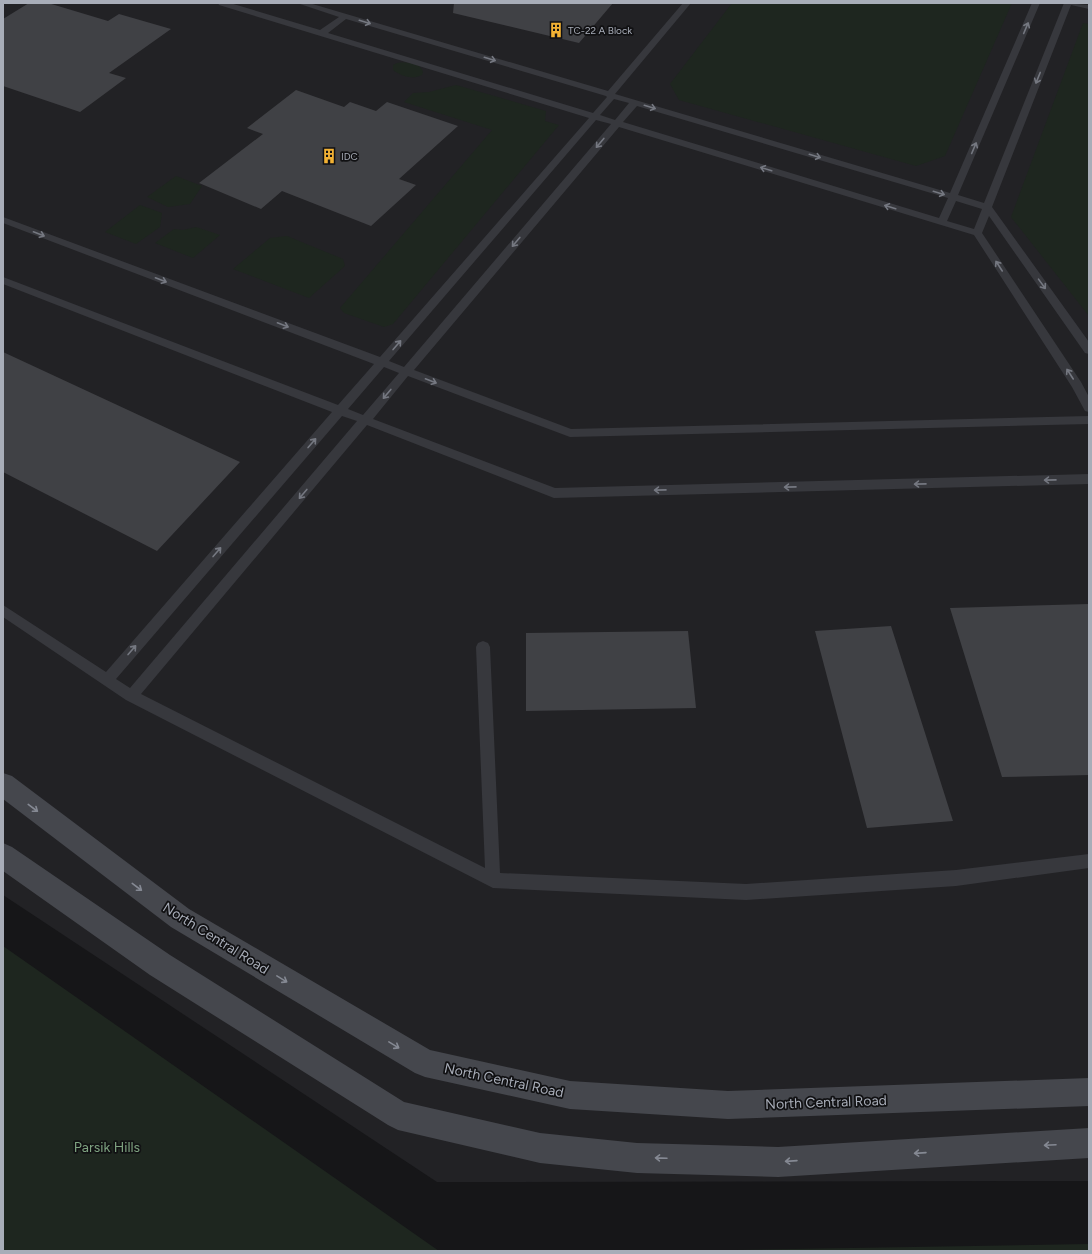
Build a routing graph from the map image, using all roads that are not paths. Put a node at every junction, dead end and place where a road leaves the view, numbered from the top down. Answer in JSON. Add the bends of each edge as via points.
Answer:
{"nodes":[{"id":1,"x":222,"y":3,"type":"edge"},
{"id":2,"x":301,"y":3,"type":"edge"},
{"id":3,"x":687,"y":3,"type":"edge"},
{"id":4,"x":1036,"y":3,"type":"edge"},
{"id":5,"x":1069,"y":3,"type":"edge"},
{"id":6,"x":1089,"y":8,"type":"edge"},
{"id":7,"x":345,"y":16,"type":"junction"},
{"id":8,"x":322,"y":33,"type":"junction"},
{"id":9,"x":611,"y":95,"type":"junction"},
{"id":10,"x":634,"y":102,"type":"junction"},
{"id":11,"x":595,"y":116,"type":"junction"},
{"id":12,"x":617,"y":123,"type":"junction"},
{"id":13,"x":954,"y":197,"type":"junction"},
{"id":14,"x":987,"y":207,"type":"junction"},
{"id":15,"x":3,"y":220,"type":"edge"},
{"id":16,"x":942,"y":222,"type":"junction"},
{"id":17,"x":978,"y":233,"type":"junction"},
{"id":18,"x":3,"y":280,"type":"edge"},
{"id":19,"x":1089,"y":350,"type":"edge"},
{"id":20,"x":381,"y":362,"type":"junction"},
{"id":21,"x":406,"y":372,"type":"junction"},
{"id":22,"x":1089,"y":408,"type":"edge"},
{"id":23,"x":340,"y":410,"type":"junction"},
{"id":24,"x":365,"y":420,"type":"junction"},
{"id":25,"x":1089,"y":420,"type":"edge"},
{"id":26,"x":1089,"y":479,"type":"edge"},
{"id":27,"x":3,"y":610,"type":"edge"},
{"id":28,"x":483,"y":647,"type":"dead end"},
{"id":29,"x":107,"y":680,"type":"junction"},
{"id":30,"x":131,"y":696,"type":"junction"},
{"id":31,"x":3,"y":784,"type":"edge"},
{"id":32,"x":3,"y":856,"type":"edge"},
{"id":33,"x":1089,"y":861,"type":"edge"},
{"id":34,"x":493,"y":880,"type":"junction"},
{"id":35,"x":1089,"y":1092,"type":"edge"},
{"id":36,"x":1089,"y":1143,"type":"edge"}],
"edges":[{"from":1,"to":8,"type":"lane"},
{"from":2,"to":7,"type":"lane"},
{"from":3,"to":9,"type":"lane"},
{"from":13,"to":4,"type":"lane","one_way":true},
{"from":5,"to":6,"type":"lane"},
{"from":5,"to":14,"type":"lane","one_way":true},
{"from":7,"to":8,"type":"lane"},
{"from":7,"to":9,"type":"lane","one_way":true},
{"from":8,"to":11,"type":"lane"},
{"from":9,"to":10,"type":"lane"},
{"from":9,"to":11,"type":"lane"},
{"from":10,"to":12,"type":"lane"},
{"from":10,"to":13,"type":"lane","one_way":true},
{"from":11,"to":12,"type":"lane"},
{"from":20,"to":11,"type":"lane","one_way":true},
{"from":16,"to":12,"type":"lane","one_way":true},
{"from":12,"to":21,"type":"lane","one_way":true},
{"from":13,"to":14,"type":"lane"},
{"from":13,"to":16,"type":"lane"},
{"from":14,"to":17,"type":"lane"},
{"from":14,"to":19,"type":"lane","one_way":true},
{"from":15,"to":20,"type":"lane","one_way":true},
{"from":16,"to":17,"type":"lane"},
{"from":22,"to":17,"type":"lane","one_way":true,"via":[[1077,385]]},
{"from":18,"to":23,"type":"lane"},
{"from":20,"to":21,"type":"lane"},
{"from":20,"to":23,"type":"lane"},
{"from":21,"to":24,"type":"lane","one_way":true},
{"from":21,"to":25,"type":"lane","one_way":true,"via":[[570,433]]},
{"from":23,"to":24,"type":"lane"},
{"from":29,"to":23,"type":"lane","one_way":true},
{"from":26,"to":24,"type":"lane","one_way":true,"via":[[554,493]]},
{"from":24,"to":30,"type":"lane","one_way":true},
{"from":27,"to":29,"type":"lane"},
{"from":28,"to":34,"type":"lane"},
{"from":29,"to":30,"type":"lane"},
{"from":30,"to":34,"type":"lane"},
{"from":31,"to":35,"type":"main road","name":"North Central Road","one_way":true,"via":[[180,918],[425,1063],[570,1095],[728,1105]]},
{"from":36,"to":32,"type":"main road","one_way":true,"via":[[778,1162],[637,1158],[540,1148],[398,1115],[160,965]]},
{"from":33,"to":34,"type":"lane","via":[[956,878],[746,892]]}]}
